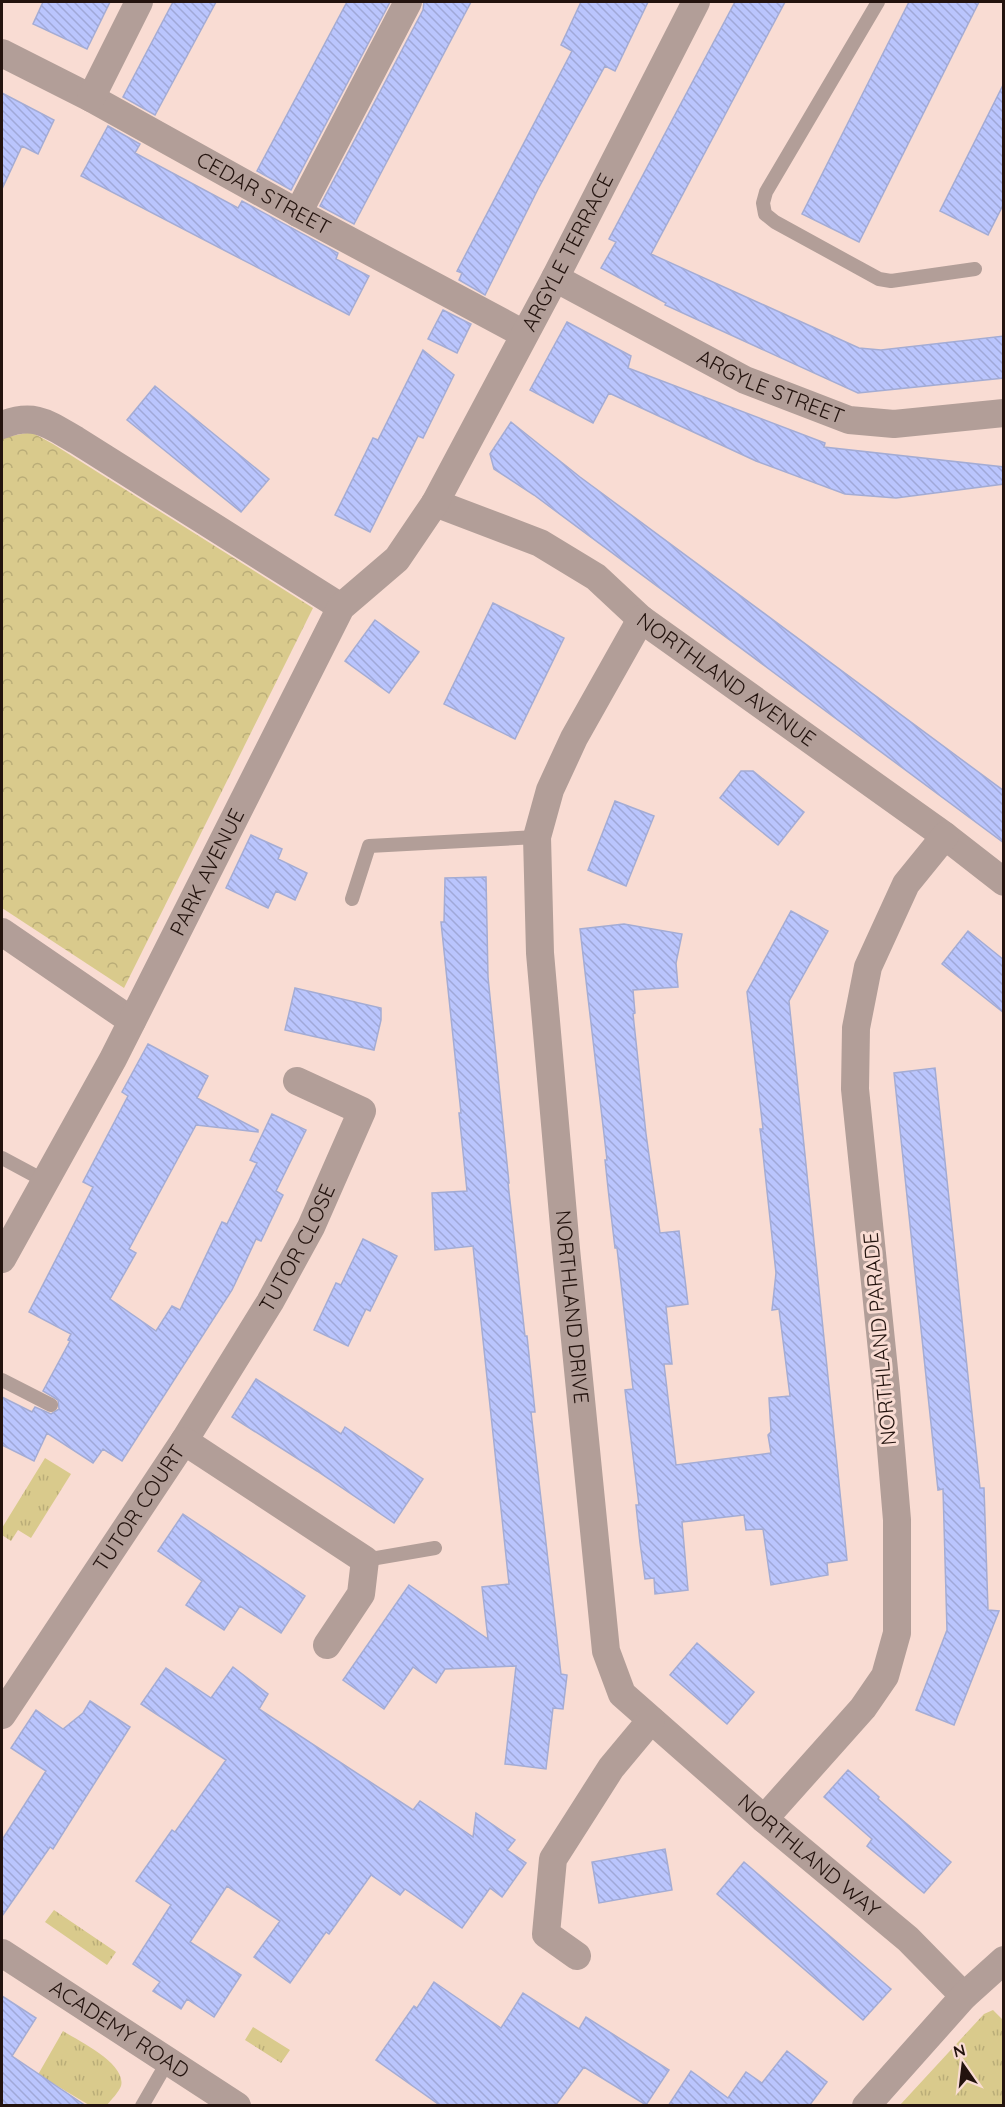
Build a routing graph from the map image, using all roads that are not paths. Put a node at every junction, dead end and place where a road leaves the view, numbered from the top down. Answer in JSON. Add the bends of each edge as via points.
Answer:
{"nodes":[{"id":1,"x":139,"y":2,"type":"edge"},
{"id":2,"x":408,"y":2,"type":"edge"},
{"id":3,"x":696,"y":2,"type":"edge"},
{"id":4,"x":878,"y":2,"type":"edge"},
{"id":5,"x":2,"y":53,"type":"edge"},
{"id":6,"x":91,"y":98,"type":"junction"},
{"id":7,"x":298,"y":213,"type":"junction"},
{"id":8,"x":975,"y":269,"type":"dead end"},
{"id":9,"x":555,"y":278,"type":"junction"},
{"id":10,"x":524,"y":334,"type":"junction"},
{"id":11,"x":1004,"y":413,"type":"edge"},
{"id":12,"x":2,"y":425,"type":"edge"},
{"id":13,"x":435,"y":503,"type":"junction"},
{"id":14,"x":341,"y":608,"type":"junction"},
{"id":15,"x":642,"y":619,"type":"junction"},
{"id":16,"x":945,"y":836,"type":"junction"},
{"id":17,"x":537,"y":837,"type":"junction"},
{"id":18,"x":1004,"y":882,"type":"edge"},
{"id":19,"x":352,"y":899,"type":"dead end"},
{"id":20,"x":2,"y":932,"type":"edge"},
{"id":21,"x":132,"y":1021,"type":"junction"},
{"id":22,"x":297,"y":1081,"type":"dead end"},
{"id":23,"x":2,"y":1158,"type":"edge"},
{"id":24,"x":45,"y":1181,"type":"junction"},
{"id":25,"x":2,"y":1259,"type":"edge"},
{"id":26,"x":2,"y":1380,"type":"edge"},
{"id":27,"x":51,"y":1405,"type":"dead end"},
{"id":28,"x":184,"y":1441,"type":"junction"},
{"id":29,"x":435,"y":1548,"type":"dead end"},
{"id":30,"x":365,"y":1560,"type":"junction"},
{"id":31,"x":327,"y":1646,"type":"dead end"},
{"id":32,"x":2,"y":1715,"type":"edge"},
{"id":33,"x":651,"y":1720,"type":"junction"},
{"id":34,"x":764,"y":1819,"type":"junction"},
{"id":35,"x":2,"y":1953,"type":"edge"},
{"id":36,"x":577,"y":1956,"type":"dead end"},
{"id":37,"x":1004,"y":1960,"type":"edge"},
{"id":38,"x":964,"y":1996,"type":"junction"},
{"id":39,"x":168,"y":2061,"type":"junction"},
{"id":40,"x":142,"y":2106,"type":"edge"},
{"id":41,"x":237,"y":2106,"type":"edge"},
{"id":42,"x":866,"y":2106,"type":"edge"}],
"edges":[{"from":1,"to":6,"type":"street"},
{"from":2,"to":7,"type":"street"},
{"from":3,"to":9,"type":"street","name":"ARGYLE TERRACE"},
{"from":4,"to":8,"type":"lane","via":[[766,192],[765,214],[879,279],[891,281]]},
{"from":5,"to":6,"type":"street","name":"CEDAR STREET"},
{"from":6,"to":7,"type":"street","name":"CEDAR STREET"},
{"from":7,"to":10,"type":"street","name":"CEDAR STREET"},
{"from":9,"to":10,"type":"street","name":"ARGYLE TERRACE"},
{"from":9,"to":11,"type":"street","name":"ARGYLE STREET","via":[[746,380],[849,420],[894,424]]},
{"from":10,"to":13,"type":"street","name":"ARGYLE TERRACE"},
{"from":12,"to":14,"type":"street","via":[[19,418],[43,422]]},
{"from":13,"to":14,"type":"street","name":"PARK AVENUE","via":[[397,559]]},
{"from":13,"to":15,"type":"street","name":"NORTHLAND AVENUE","via":[[540,543],[596,577]]},
{"from":14,"to":21,"type":"street","name":"PARK AVENUE"},
{"from":15,"to":16,"type":"street","name":"NORTHLAND AVENUE"},
{"from":15,"to":17,"type":"street","name":"NORTHLAND DRIVE","via":[[574,738],[550,790]]},
{"from":16,"to":18,"type":"street","name":"NORTHLAND AVENUE"},
{"from":16,"to":34,"type":"street","name":"NORTHLAND PARADE","via":[[906,884],[868,967],[856,1028],[855,1089],[897,1520],[897,1633],[885,1676],[862,1708]]},
{"from":17,"to":19,"type":"lane","via":[[369,846]]},
{"from":17,"to":33,"type":"street","name":"NORTHLAND DRIVE","via":[[540,953],[606,1651],[622,1694]]},
{"from":20,"to":21,"type":"street"},
{"from":21,"to":24,"type":"street","name":"PARK AVENUE"},
{"from":22,"to":28,"type":"street","name":"TUTOR CLOSE","via":[[362,1110],[311,1227],[270,1302]]},
{"from":23,"to":24,"type":"lane"},
{"from":24,"to":25,"type":"street","name":"PARK AVENUE"},
{"from":26,"to":27,"type":"lane"},
{"from":28,"to":30,"type":"street","name":"TUTOR COURT"},
{"from":28,"to":32,"type":"street","name":"TUTOR COURT"},
{"from":29,"to":30,"type":"lane"},
{"from":30,"to":31,"type":"street","via":[[361,1594]]},
{"from":33,"to":34,"type":"street","name":"NORTHLAND WAY"},
{"from":33,"to":36,"type":"street","via":[[611,1768],[553,1859],[546,1935]]},
{"from":34,"to":38,"type":"street","name":"NORTHLAND WAY","via":[[908,1939]]},
{"from":35,"to":39,"type":"street","name":"ACADEMY ROAD"},
{"from":37,"to":38,"type":"street"},
{"from":38,"to":42,"type":"street"},
{"from":39,"to":40,"type":"lane"},
{"from":39,"to":41,"type":"street","name":"ACADEMY ROAD"}]}
